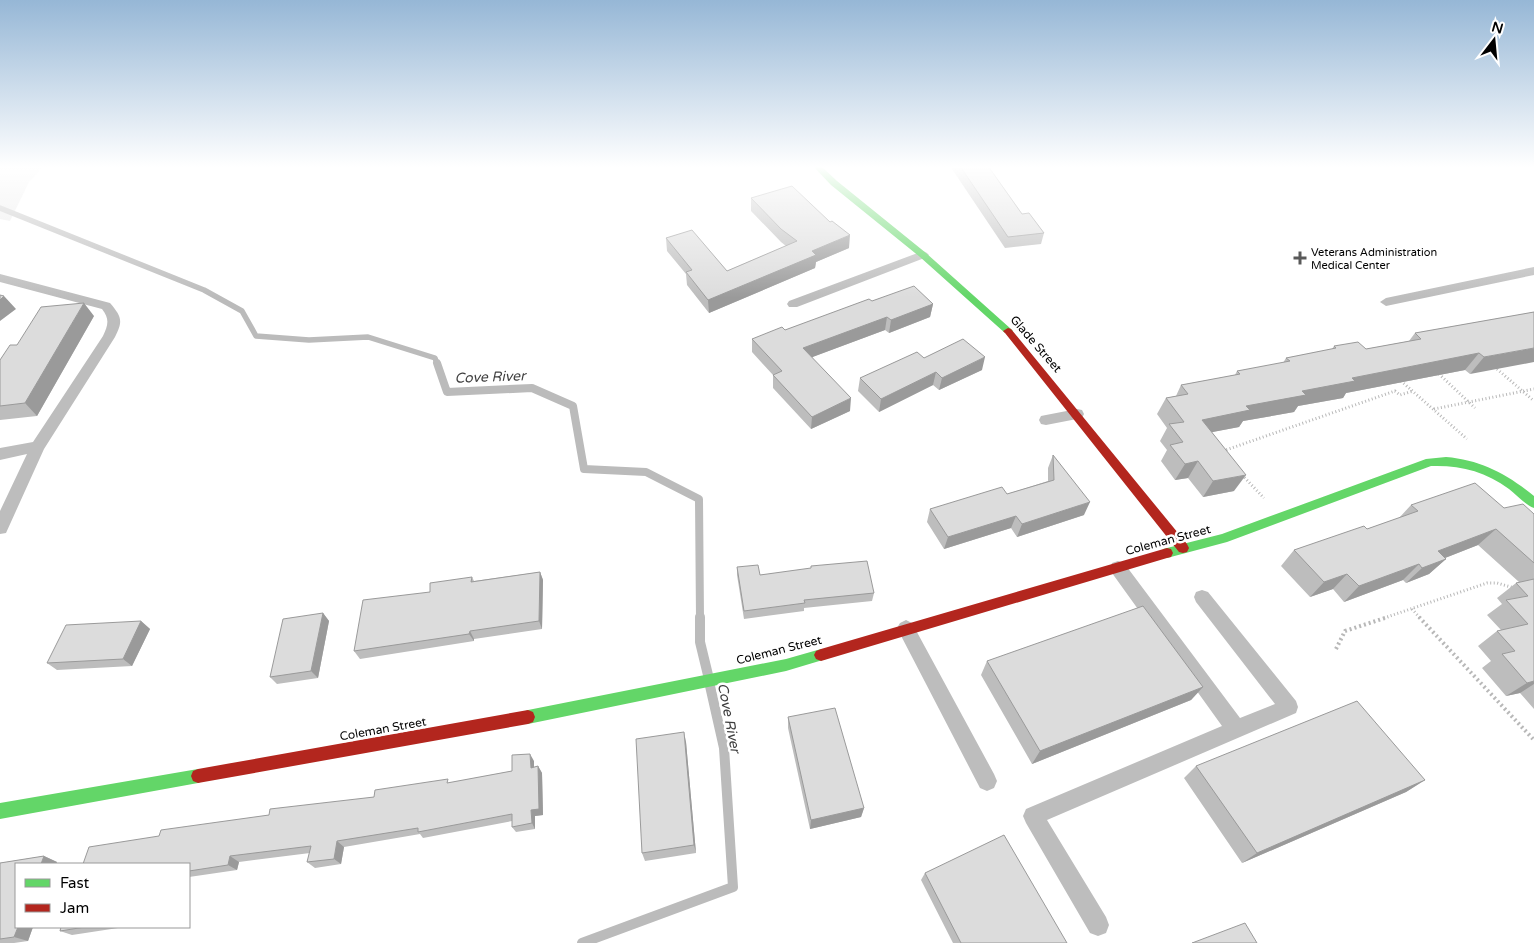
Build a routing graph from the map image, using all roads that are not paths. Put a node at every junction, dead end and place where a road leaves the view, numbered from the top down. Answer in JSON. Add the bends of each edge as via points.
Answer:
{"nodes":[{"id":1,"x":866,"y":210,"type":"edge"},
{"id":2,"x":923,"y":255,"type":"junction"},
{"id":3,"x":1534,"y":271,"type":"edge"},
{"id":4,"x":0,"y":278,"type":"edge"},
{"id":5,"x":1386,"y":302,"type":"dead end"},
{"id":6,"x":794,"y":304,"type":"dead end"},
{"id":7,"x":1077,"y":414,"type":"junction"},
{"id":8,"x":1046,"y":420,"type":"dead end"},
{"id":9,"x":38,"y":447,"type":"junction"},
{"id":10,"x":0,"y":454,"type":"edge"},
{"id":11,"x":1534,"y":503,"type":"edge"},
{"id":12,"x":0,"y":528,"type":"edge"},
{"id":13,"x":1183,"y":548,"type":"junction"},
{"id":14,"x":1118,"y":568,"type":"junction"},
{"id":15,"x":1202,"y":597,"type":"dead end"},
{"id":16,"x":906,"y":628,"type":"junction"},
{"id":17,"x":1236,"y":729,"type":"junction"},
{"id":18,"x":987,"y":781,"type":"dead end"},
{"id":19,"x":0,"y":811,"type":"edge"},
{"id":20,"x":1098,"y":925,"type":"dead end"}],
"edges":[{"from":1,"to":2,"type":"street","name":"Glade Street"},
{"from":2,"to":6,"type":"lane"},
{"from":2,"to":7,"type":"street","name":"Glade Street","via":[[1012,334]]},
{"from":3,"to":5,"type":"lane"},
{"from":4,"to":9,"type":"lane","via":[[89,300],[106,306],[113,314],[115,324],[109,337]]},
{"from":7,"to":8,"type":"lane"},
{"from":7,"to":13,"type":"street","name":"Glade Street"},
{"from":9,"to":10,"type":"lane"},
{"from":9,"to":12,"type":"lane"},
{"from":11,"to":13,"type":"street","name":"Coleman Street","via":[[1499,474],[1480,465],[1445,460],[1430,462],[1223,539]]},
{"from":13,"to":14,"type":"street","name":"Coleman Street"},
{"from":14,"to":16,"type":"street","name":"Coleman Street"},
{"from":14,"to":17,"type":"lane"},
{"from":15,"to":17,"type":"lane","via":[[1289,708]]},
{"from":16,"to":18,"type":"lane"},
{"from":16,"to":19,"type":"street","name":"Coleman Street","via":[[786,665],[562,711]]},
{"from":17,"to":20,"type":"lane","via":[[1033,816]]}]}
